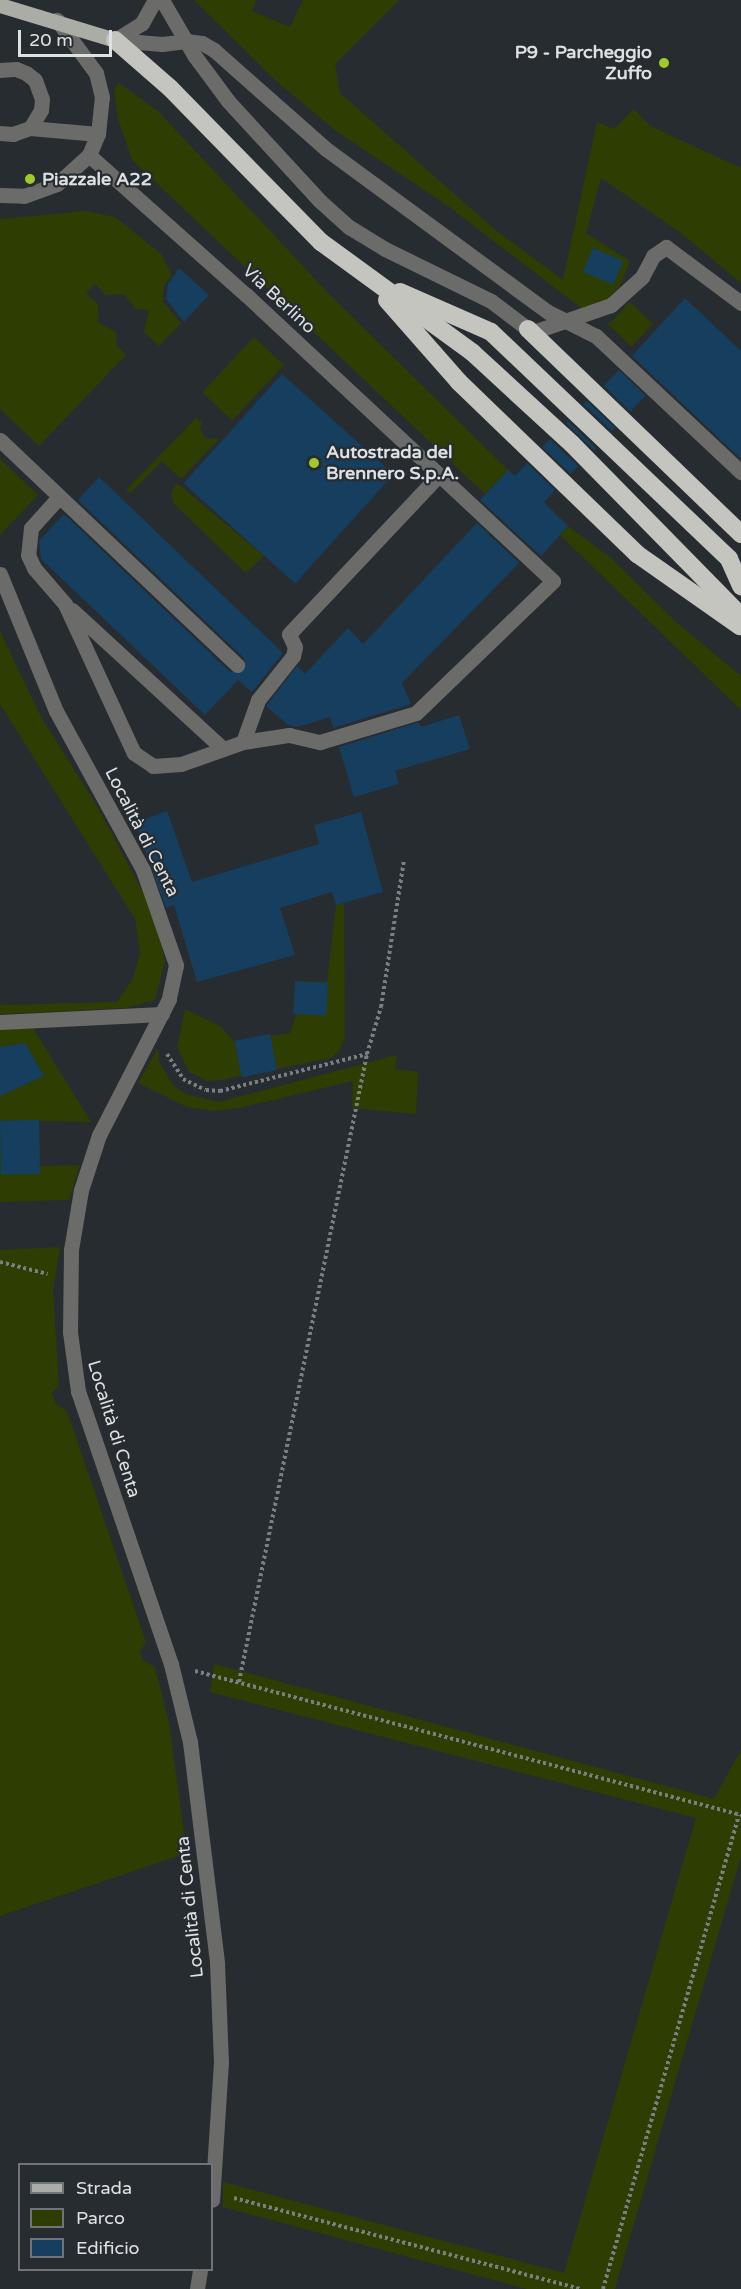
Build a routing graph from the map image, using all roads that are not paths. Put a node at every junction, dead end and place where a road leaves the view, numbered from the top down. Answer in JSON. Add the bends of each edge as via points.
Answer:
{"nodes":[{"id":1,"x":155,"y":0,"type":"edge"},
{"id":2,"x":162,"y":0,"type":"edge"},
{"id":3,"x":0,"y":6,"type":"edge"},
{"id":4,"x":57,"y":20,"type":"junction"},
{"id":5,"x":115,"y":40,"type":"junction"},
{"id":6,"x":186,"y":41,"type":"junction"},
{"id":7,"x":0,"y":70,"type":"edge"},
{"id":8,"x":30,"y":128,"type":"junction"},
{"id":9,"x":0,"y":133,"type":"edge"},
{"id":10,"x":98,"y":134,"type":"junction"},
{"id":11,"x":89,"y":155,"type":"junction"},
{"id":12,"x":0,"y":195,"type":"edge"},
{"id":13,"x":365,"y":277,"type":"junction"},
{"id":14,"x":741,"y":303,"type":"edge"},
{"id":15,"x":567,"y":320,"type":"junction"},
{"id":16,"x":528,"y":329,"type":"junction"},
{"id":17,"x":0,"y":440,"type":"edge"},
{"id":18,"x":741,"y":472,"type":"edge"},
{"id":19,"x":439,"y":475,"type":"junction"},
{"id":20,"x":59,"y":497,"type":"junction"},
{"id":21,"x":741,"y":534,"type":"edge"},
{"id":22,"x":0,"y":574,"type":"edge"},
{"id":23,"x":741,"y":586,"type":"edge"},
{"id":24,"x":65,"y":604,"type":"junction"},
{"id":25,"x":741,"y":616,"type":"edge"},
{"id":26,"x":741,"y":627,"type":"edge"},
{"id":27,"x":237,"y":665,"type":"dead end"},
{"id":28,"x":243,"y":742,"type":"junction"},
{"id":29,"x":224,"y":749,"type":"junction"},
{"id":30,"x":162,"y":1014,"type":"junction"},
{"id":31,"x":0,"y":1022,"type":"edge"},
{"id":32,"x":213,"y":2181,"type":"edge"},
{"id":33,"x":200,"y":2271,"type":"edge"},
{"id":34,"x":197,"y":2289,"type":"edge"}],
"edges":[{"from":1,"to":5,"type":"street","via":[[142,23]]},
{"from":2,"to":6,"type":"street"},
{"from":3,"to":4,"type":"main road"},
{"from":4,"to":5,"type":"main road"},
{"from":4,"to":10,"type":"street","via":[[96,73],[102,97]]},
{"from":5,"to":6,"type":"street","via":[[162,44]]},
{"from":5,"to":13,"type":"highway","via":[[170,88],[321,242]]},
{"from":6,"to":15,"type":"street","via":[[214,50],[326,149],[548,312]]},
{"from":6,"to":16,"type":"street","via":[[228,101],[294,175],[350,227],[385,249],[491,301]]},
{"from":7,"to":8,"type":"street","via":[[26,73],[40,89],[41,110]]},
{"from":8,"to":9,"type":"street","via":[[13,134]]},
{"from":8,"to":10,"type":"street"},
{"from":10,"to":11,"type":"street"},
{"from":11,"to":12,"type":"street","via":[[57,184],[24,196]]},
{"from":11,"to":19,"type":"street","name":"Via Berlino"},
{"from":13,"to":23,"type":"highway","via":[[491,332],[729,559]]},
{"from":13,"to":25,"type":"highway","via":[[473,353],[589,460]]},
{"from":13,"to":26,"type":"highway","via":[[459,382],[637,554]]},
{"from":14,"to":15,"type":"street","via":[[666,247],[653,256],[642,277],[622,297]]},
{"from":15,"to":16,"type":"street","via":[[536,331]]},
{"from":15,"to":18,"type":"street","via":[[596,336]]},
{"from":16,"to":21,"type":"highway"},
{"from":17,"to":20,"type":"street"},
{"from":19,"to":28,"type":"street","via":[[289,634],[295,646],[293,656],[258,700]]},
{"from":19,"to":28,"type":"street","name":"Via Berlino","via":[[553,581],[416,712],[320,742],[289,735]]},
{"from":20,"to":24,"type":"street","via":[[31,528],[28,555],[34,568]]},
{"from":20,"to":27,"type":"street"},
{"from":22,"to":30,"type":"street","name":"Località di Centa","via":[[56,711],[143,870],[160,910],[176,965]]},
{"from":24,"to":29,"type":"street"},
{"from":24,"to":29,"type":"street","via":[[134,753],[142,761],[165,767]]},
{"from":28,"to":29,"type":"street"},
{"from":30,"to":31,"type":"street"},
{"from":30,"to":32,"type":"street","name":"Località di Centa","via":[[99,1135],[75,1218],[70,1332],[78,1391],[171,1664],[190,1743],[217,1963],[221,2062]]},
{"from":33,"to":34,"type":"street"}]}
